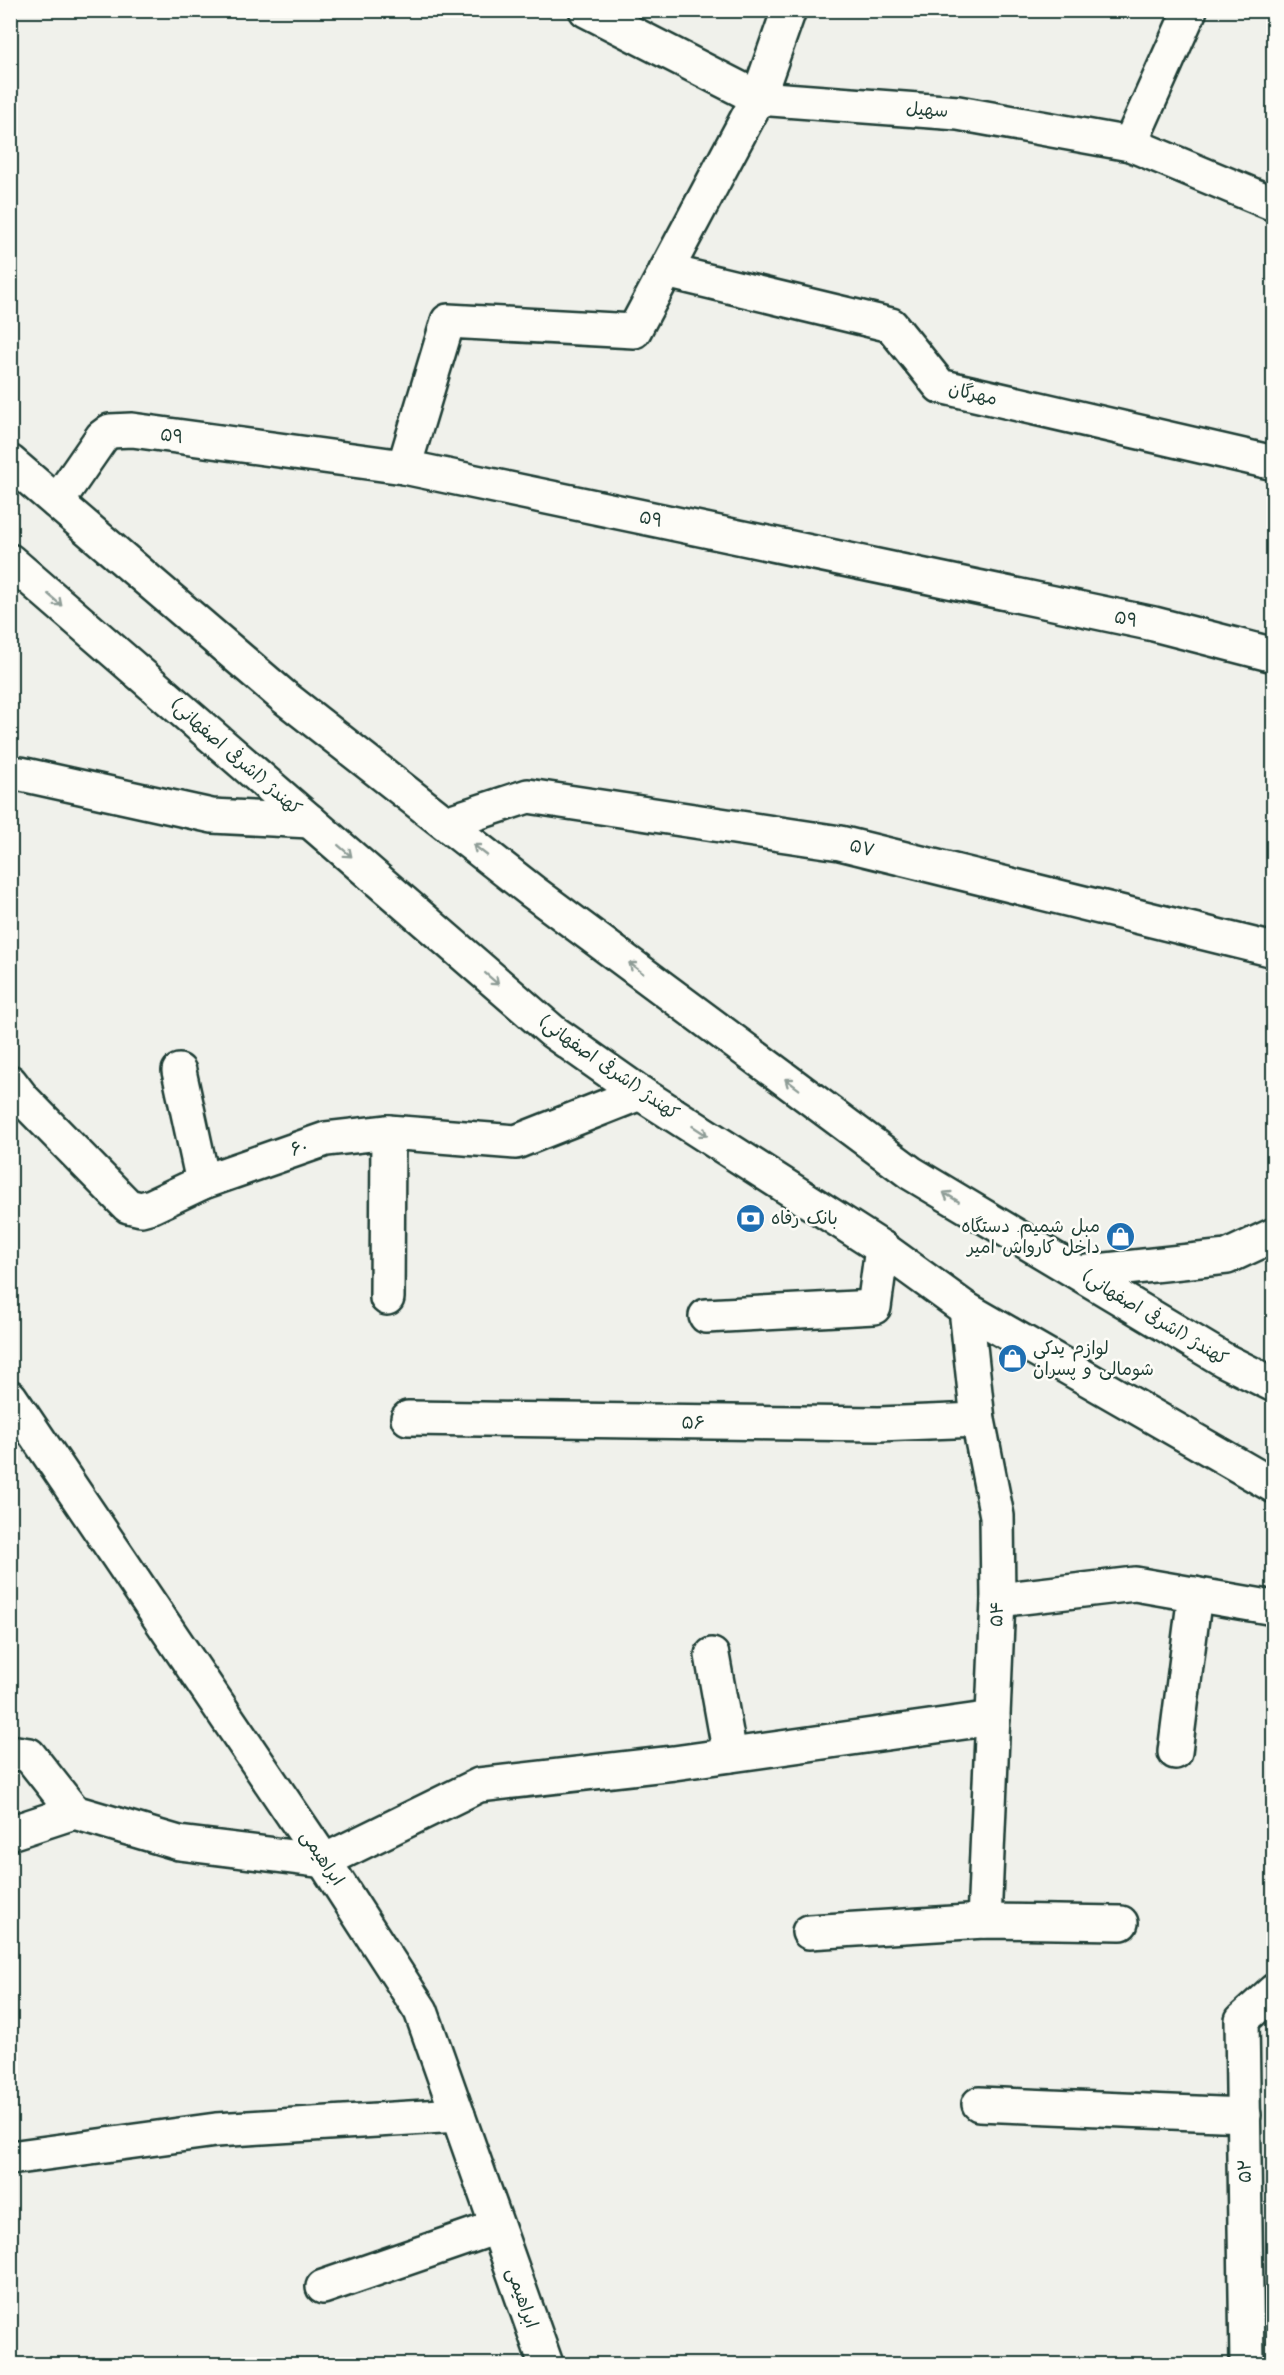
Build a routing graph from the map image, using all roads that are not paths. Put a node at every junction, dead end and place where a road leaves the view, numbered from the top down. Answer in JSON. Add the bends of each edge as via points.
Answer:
{"nodes":[{"id":1,"x":586,"y":10,"type":"edge"},
{"id":2,"x":789,"y":10,"type":"edge"},
{"id":3,"x":1190,"y":10,"type":"edge"},
{"id":4,"x":758,"y":98,"type":"junction"},
{"id":5,"x":1130,"y":144,"type":"junction"},
{"id":6,"x":1274,"y":204,"type":"edge"},
{"id":7,"x":666,"y":271,"type":"junction"},
{"id":8,"x":10,"y":462,"type":"edge"},
{"id":9,"x":1274,"y":463,"type":"edge"},
{"id":10,"x":404,"y":468,"type":"junction"},
{"id":11,"x":57,"y":502,"type":"junction"},
{"id":12,"x":10,"y":561,"type":"edge"},
{"id":13,"x":1274,"y":654,"type":"edge"},
{"id":14,"x":21,"y":774,"type":"dead end"},
{"id":15,"x":310,"y":821,"type":"junction"},
{"id":16,"x":446,"y":824,"type":"junction"},
{"id":17,"x":1274,"y":950,"type":"edge"},
{"id":18,"x":179,"y":1071,"type":"dead end"},
{"id":19,"x":10,"y":1082,"type":"edge"},
{"id":20,"x":640,"y":1093,"type":"junction"},
{"id":21,"x":388,"y":1132,"type":"junction"},
{"id":22,"x":203,"y":1182,"type":"junction"},
{"id":23,"x":1274,"y":1235,"type":"edge"},
{"id":24,"x":882,"y":1248,"type":"junction"},
{"id":25,"x":1079,"y":1273,"type":"junction"},
{"id":26,"x":387,"y":1298,"type":"dead end"},
{"id":27,"x":966,"y":1309,"type":"junction"},
{"id":28,"x":706,"y":1316,"type":"dead end"},
{"id":29,"x":1274,"y":1385,"type":"edge"},
{"id":30,"x":10,"y":1397,"type":"edge"},
{"id":31,"x":408,"y":1418,"type":"dead end"},
{"id":32,"x":978,"y":1420,"type":"junction"},
{"id":33,"x":1274,"y":1486,"type":"edge"},
{"id":34,"x":1195,"y":1594,"type":"junction"},
{"id":35,"x":998,"y":1600,"type":"junction"},
{"id":36,"x":1274,"y":1608,"type":"edge"},
{"id":37,"x":712,"y":1655,"type":"dead end"},
{"id":38,"x":993,"y":1718,"type":"junction"},
{"id":39,"x":10,"y":1752,"type":"edge"},
{"id":40,"x":1174,"y":1752,"type":"dead end"},
{"id":41,"x":730,"y":1755,"type":"junction"},
{"id":42,"x":74,"y":1812,"type":"junction"},
{"id":43,"x":10,"y":1833,"type":"edge"},
{"id":44,"x":324,"y":1861,"type":"junction"},
{"id":45,"x":984,"y":1921,"type":"junction"},
{"id":46,"x":1121,"y":1923,"type":"dead end"},
{"id":47,"x":809,"y":1932,"type":"dead end"},
{"id":48,"x":1274,"y":1991,"type":"edge"},
{"id":49,"x":979,"y":2104,"type":"dead end"},
{"id":50,"x":458,"y":2115,"type":"junction"},
{"id":51,"x":1244,"y":2115,"type":"junction"},
{"id":52,"x":10,"y":2158,"type":"edge"},
{"id":53,"x":497,"y":2227,"type":"junction"},
{"id":54,"x":323,"y":2287,"type":"dead end"},
{"id":55,"x":1256,"y":2345,"type":"edge"},
{"id":56,"x":546,"y":2364,"type":"edge"}],
"edges":[{"from":1,"to":4,"type":"street","name":"سهیل"},
{"from":2,"to":4,"type":"street"},
{"from":3,"to":5,"type":"street"},
{"from":4,"to":5,"type":"street","name":"سهیل","via":[[958,113]]},
{"from":4,"to":7,"type":"street"},
{"from":5,"to":6,"type":"street","name":"سهیل"},
{"from":7,"to":9,"type":"street","name":"مهرگان","via":[[891,325],[940,386]]},
{"from":7,"to":10,"type":"street","via":[[634,331],[448,321]]},
{"from":8,"to":11,"type":"street","name":"کهندژ (اشرفی اصفهانی)"},
{"from":10,"to":11,"type":"street","name":"۵۹","via":[[111,430]]},
{"from":10,"to":13,"type":"street","name":"۵۹","via":[[1142,622]]},
{"from":11,"to":16,"type":"street","name":"کهندژ (اشرفی اصفهانی)","via":[[283,696]]},
{"from":12,"to":15,"type":"street","name":"کهندژ (اشرفی اصفهانی)","one_way":true},
{"from":14,"to":15,"type":"street","via":[[212,816]]},
{"from":15,"to":20,"type":"street","name":"کهندژ (اشرفی اصفهانی)","one_way":true,"via":[[552,1031]]},
{"from":16,"to":17,"type":"street","name":"۵۷","via":[[528,796],[817,839]]},
{"from":25,"to":16,"type":"street","name":"کهندژ (اشرفی اصفهانی)","one_way":true,"via":[[911,1173]]},
{"from":18,"to":22,"type":"street"},
{"from":19,"to":22,"type":"street","name":"۶۰","via":[[128,1206],[152,1206]]},
{"from":20,"to":21,"type":"street","name":"۶۰","via":[[516,1142]]},
{"from":20,"to":24,"type":"street","name":"کهندژ (اشرفی اصفهانی)","one_way":true},
{"from":21,"to":22,"type":"street","name":"۶۰","via":[[326,1139]]},
{"from":21,"to":26,"type":"street"},
{"from":23,"to":25,"type":"street","via":[[1227,1257]]},
{"from":24,"to":27,"type":"street","name":"کهندژ (اشرفی اصفهانی)"},
{"from":24,"to":28,"type":"street","via":[[874,1307]]},
{"from":25,"to":29,"type":"street","name":"کهندژ (اشرفی اصفهانی)","via":[[1224,1360]]},
{"from":27,"to":32,"type":"street","name":"۵۴"},
{"from":27,"to":33,"type":"street","name":"کهندژ (اشرفی اصفهانی)"},
{"from":30,"to":44,"type":"street","name":"ابراهیمی"},
{"from":31,"to":32,"type":"street","name":"۵۶","via":[[857,1424]]},
{"from":32,"to":35,"type":"street","name":"۵۴","via":[[997,1516]]},
{"from":34,"to":35,"type":"street","via":[[1135,1584]]},
{"from":34,"to":36,"type":"street"},
{"from":34,"to":40,"type":"street"},
{"from":35,"to":38,"type":"street","name":"۵۴"},
{"from":37,"to":41,"type":"street"},
{"from":38,"to":41,"type":"street"},
{"from":38,"to":45,"type":"street","name":"۵۴"},
{"from":39,"to":42,"type":"street","via":[[28,1755]]},
{"from":41,"to":44,"type":"street","via":[[479,1785]]},
{"from":42,"to":43,"type":"street"},
{"from":42,"to":44,"type":"street","via":[[178,1843]]},
{"from":44,"to":50,"type":"street","name":"ابراهیمی","via":[[421,2011]]},
{"from":45,"to":46,"type":"street"},
{"from":45,"to":47,"type":"street"},
{"from":48,"to":51,"type":"street","name":"۵۲","via":[[1242,2020]]},
{"from":49,"to":51,"type":"street"},
{"from":50,"to":52,"type":"street","via":[[216,2130]]},
{"from":50,"to":53,"type":"street","name":"ابراهیمی"},
{"from":51,"to":55,"type":"street","name":"۵۲"},
{"from":53,"to":54,"type":"street"},
{"from":53,"to":56,"type":"street","name":"ابراهیمی"}]}
